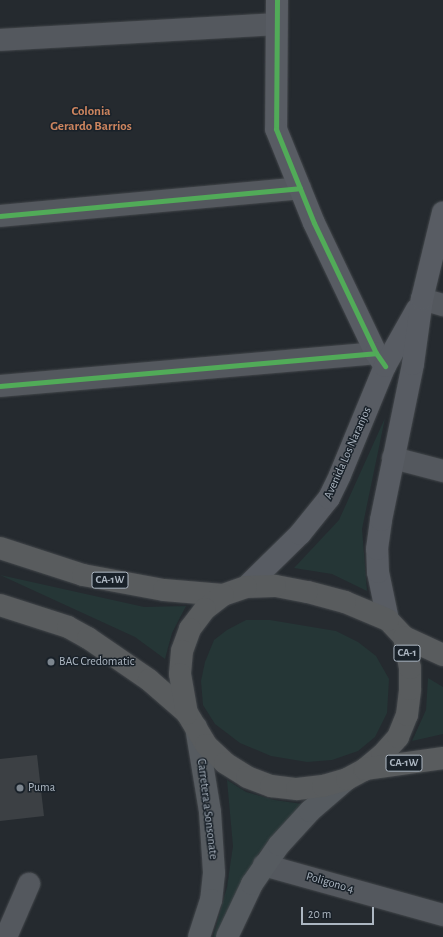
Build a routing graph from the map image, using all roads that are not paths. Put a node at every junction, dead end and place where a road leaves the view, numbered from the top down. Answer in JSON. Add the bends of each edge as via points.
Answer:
{"nodes":[{"id":1,"x":277,"y":0,"type":"edge"},
{"id":2,"x":276,"y":24,"type":"junction"},
{"id":3,"x":0,"y":40,"type":"edge"},
{"id":4,"x":300,"y":188,"type":"junction"},
{"id":5,"x":443,"y":212,"type":"edge"},
{"id":6,"x":0,"y":216,"type":"edge"},
{"id":7,"x":422,"y":299,"type":"junction"},
{"id":8,"x":443,"y":305,"type":"edge"},
{"id":9,"x":380,"y":360,"type":"junction"},
{"id":10,"x":0,"y":386,"type":"edge"},
{"id":11,"x":393,"y":458,"type":"junction"},
{"id":12,"x":443,"y":471,"type":"edge"},
{"id":13,"x":0,"y":548,"type":"edge"},
{"id":14,"x":246,"y":587,"type":"junction"},
{"id":15,"x":223,"y":595,"type":"junction"},
{"id":16,"x":0,"y":605,"type":"edge"},
{"id":17,"x":388,"y":620,"type":"junction"},
{"id":18,"x":404,"y":637,"type":"junction"},
{"id":19,"x":443,"y":656,"type":"edge"},
{"id":20,"x":191,"y":720,"type":"junction"},
{"id":21,"x":443,"y":758,"type":"edge"},
{"id":22,"x":356,"y":774,"type":"junction"},
{"id":23,"x":264,"y":865,"type":"junction"},
{"id":24,"x":29,"y":884,"type":"dead end"},
{"id":25,"x":443,"y":915,"type":"edge"},
{"id":26,"x":6,"y":937,"type":"edge"},
{"id":27,"x":199,"y":937,"type":"edge"},
{"id":28,"x":227,"y":937,"type":"edge"}],
"edges":[{"from":1,"to":2,"type":"main road"},
{"from":2,"to":3,"type":"street"},
{"from":2,"to":4,"type":"main road","via":[[276,129]]},
{"from":4,"to":6,"type":"street"},
{"from":4,"to":9,"type":"main road","via":[[314,223]]},
{"from":5,"to":7,"type":"main road","name":"Avenida Los Naranjos"},
{"from":7,"to":8,"type":"street"},
{"from":7,"to":9,"type":"main road","name":"Avenida Los Naranjos"},
{"from":7,"to":11,"type":"main road","name":"Avenida Los Naranjos","via":[[413,364]]},
{"from":9,"to":10,"type":"street"},
{"from":9,"to":14,"type":"main road","name":"Avenida Los Naranjos","via":[[340,475],[329,498],[300,534]]},
{"from":11,"to":12,"type":"street"},
{"from":11,"to":17,"type":"main road","name":"Avenida Los Naranjos","via":[[384,497],[377,549],[378,572]]},
{"from":13,"to":15,"type":"highway","number":"CA-1W","via":[[83,575],[164,590]]},
{"from":14,"to":15,"type":"highway","number":"CA-1"},
{"from":14,"to":17,"type":"highway","number":"CA-1","via":[[275,586],[307,592],[345,602]]},
{"from":15,"to":20,"type":"highway","number":"CA-1","via":[[205,609],[190,628],[182,651],[180,674]]},
{"from":16,"to":20,"type":"highway","via":[[68,627],[88,638],[149,680]]},
{"from":17,"to":18,"type":"highway","number":"CA-1"},
{"from":18,"to":19,"type":"highway"},
{"from":18,"to":22,"type":"highway","number":"CA-1","via":[[410,668],[407,715],[398,737],[382,755]]},
{"from":20,"to":22,"type":"highway","number":"CA-1","via":[[206,745],[225,763],[247,777],[271,786],[297,789],[322,786]]},
{"from":20,"to":27,"type":"main road","name":"Carretera a Sonsonate","via":[[210,812],[214,872],[211,900]]},
{"from":21,"to":22,"type":"highway","number":"CA-1W"},
{"from":22,"to":23,"type":"main road","via":[[325,796],[292,829]]},
{"from":23,"to":25,"type":"street","name":"Poligono 4"},
{"from":23,"to":28,"type":"main road"},
{"from":24,"to":26,"type":"street"}]}
